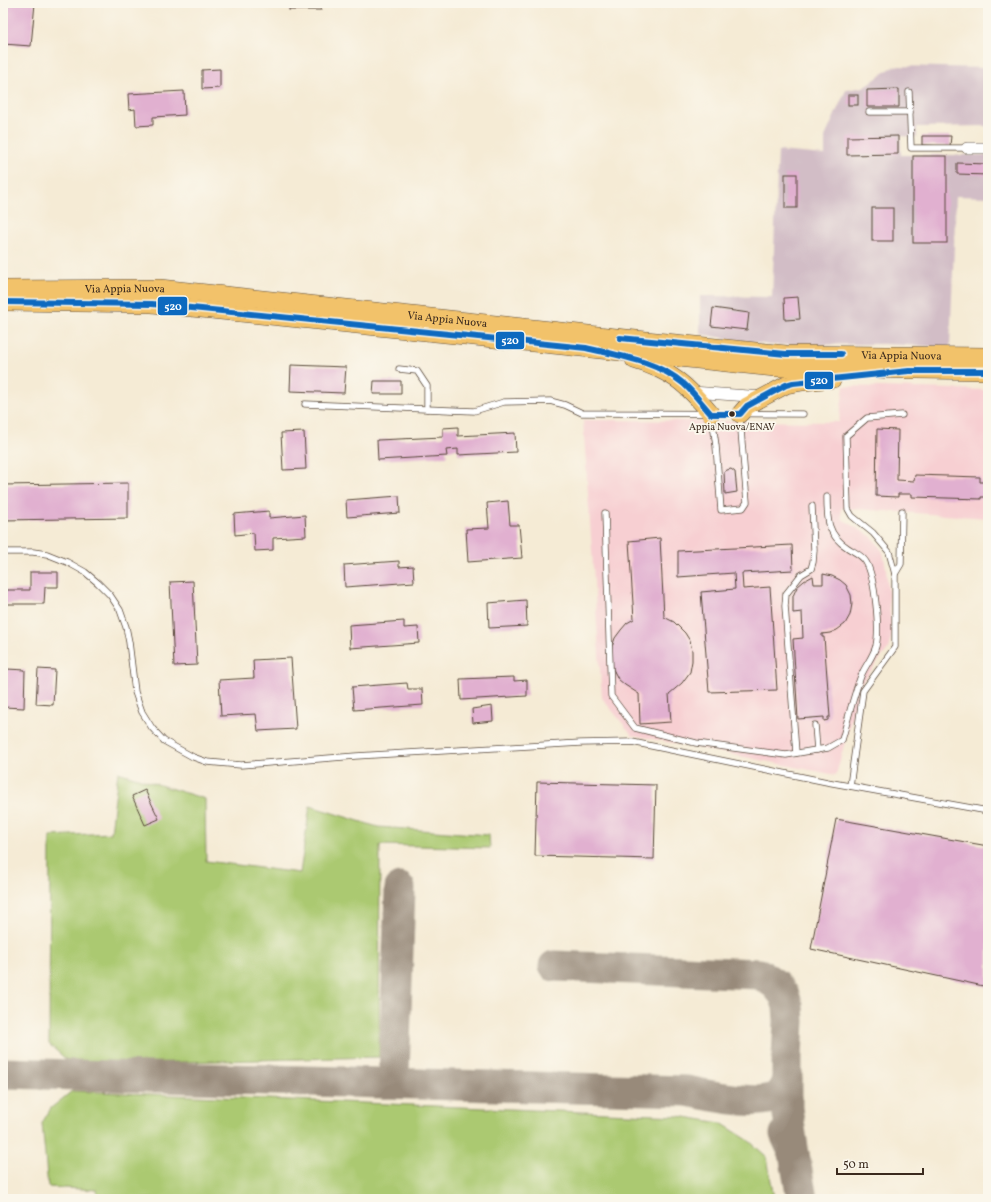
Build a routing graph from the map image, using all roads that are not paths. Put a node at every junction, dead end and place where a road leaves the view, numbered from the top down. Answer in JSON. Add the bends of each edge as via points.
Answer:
{"nodes":[{"id":1,"x":909,"y":92,"type":"dead end"},
{"id":2,"x":869,"y":112,"type":"dead end"},
{"id":3,"x":910,"y":112,"type":"junction"},
{"id":4,"x":967,"y":148,"type":"joint"},
{"id":5,"x":988,"y":148,"type":"edge"},
{"id":6,"x":3,"y":289,"type":"edge"},
{"id":7,"x":3,"y":302,"type":"edge"},
{"id":8,"x":586,"y":348,"type":"junction"},
{"id":9,"x":988,"y":356,"type":"edge"},
{"id":10,"x":399,"y":369,"type":"dead end"},
{"id":11,"x":909,"y":371,"type":"junction"},
{"id":12,"x":988,"y":372,"type":"edge"},
{"id":13,"x":692,"y":392,"type":"junction"},
{"id":14,"x":764,"y":397,"type":"junction"},
{"id":15,"x":305,"y":404,"type":"dead end"},
{"id":16,"x":427,"y":409,"type":"junction"},
{"id":17,"x":711,"y":414,"type":"junction"},
{"id":18,"x":740,"y":414,"type":"junction"},
{"id":19,"x":803,"y":414,"type":"dead end"},
{"id":20,"x":902,"y":415,"type":"dead end"},
{"id":21,"x":828,"y":497,"type":"dead end"},
{"id":22,"x":812,"y":506,"type":"dead end"},
{"id":23,"x":902,"y":511,"type":"dead end"},
{"id":24,"x":605,"y":513,"type":"dead end"},
{"id":25,"x":3,"y":552,"type":"edge"},
{"id":26,"x":895,"y":574,"type":"junction"},
{"id":27,"x":815,"y":725,"type":"dead end"},
{"id":28,"x":817,"y":750,"type":"junction"},
{"id":29,"x":796,"y":753,"type":"junction"},
{"id":30,"x":850,"y":786,"type":"junction"},
{"id":31,"x":988,"y":811,"type":"edge"}],
"edges":[{"from":1,"to":3,"type":"lane"},
{"from":2,"to":3,"type":"lane"},
{"from":3,"to":4,"type":"lane","via":[[911,148]]},
{"from":4,"to":5,"type":"street"},
{"from":6,"to":9,"type":"main road","name":"Via Appia Nuova","via":[[160,288],[786,354]]},
{"from":7,"to":8,"type":"main road","name":"Via Appia Nuova","via":[[152,304]]},
{"from":8,"to":11,"type":"main road","name":"Via Appia Nuova","via":[[775,368]]},
{"from":8,"to":13,"type":"main road","via":[[653,366],[673,376]]},
{"from":10,"to":16,"type":"lane","via":[[417,371],[427,386]]},
{"from":11,"to":12,"type":"main road","name":"Via Appia Nuova"},
{"from":11,"to":14,"type":"main road","via":[[793,383]]},
{"from":13,"to":14,"type":"street"},
{"from":13,"to":17,"type":"main road"},
{"from":14,"to":18,"type":"main road","via":[[747,406]]},
{"from":15,"to":16,"type":"lane"},
{"from":16,"to":17,"type":"lane","via":[[474,411],[504,402],[550,401],[582,413]]},
{"from":17,"to":18,"type":"lane"},
{"from":17,"to":18,"type":"lane","via":[[720,510],[743,508],[747,502]]},
{"from":18,"to":19,"type":"lane"},
{"from":20,"to":26,"type":"lane","via":[[867,418],[846,436],[848,509],[889,552]]},
{"from":21,"to":28,"type":"lane","via":[[827,516],[831,532],[866,562],[872,575],[878,623],[875,648],[861,675],[842,740],[828,748]]},
{"from":22,"to":29,"type":"lane","via":[[814,562],[811,569],[801,575],[786,594],[785,606]]},
{"from":23,"to":26,"type":"lane","via":[[901,564]]},
{"from":24,"to":29,"type":"lane","via":[[611,696],[635,728],[696,743],[786,755]]},
{"from":25,"to":30,"type":"lane","via":[[47,554],[67,562],[85,572],[110,595],[120,610],[126,627],[135,692],[142,712],[164,741],[192,757],[207,762],[241,765],[379,754],[632,742]]},
{"from":26,"to":30,"type":"lane","via":[[896,647],[863,691]]},
{"from":27,"to":28,"type":"lane"},
{"from":28,"to":29,"type":"lane"},
{"from":30,"to":31,"type":"lane"}]}
